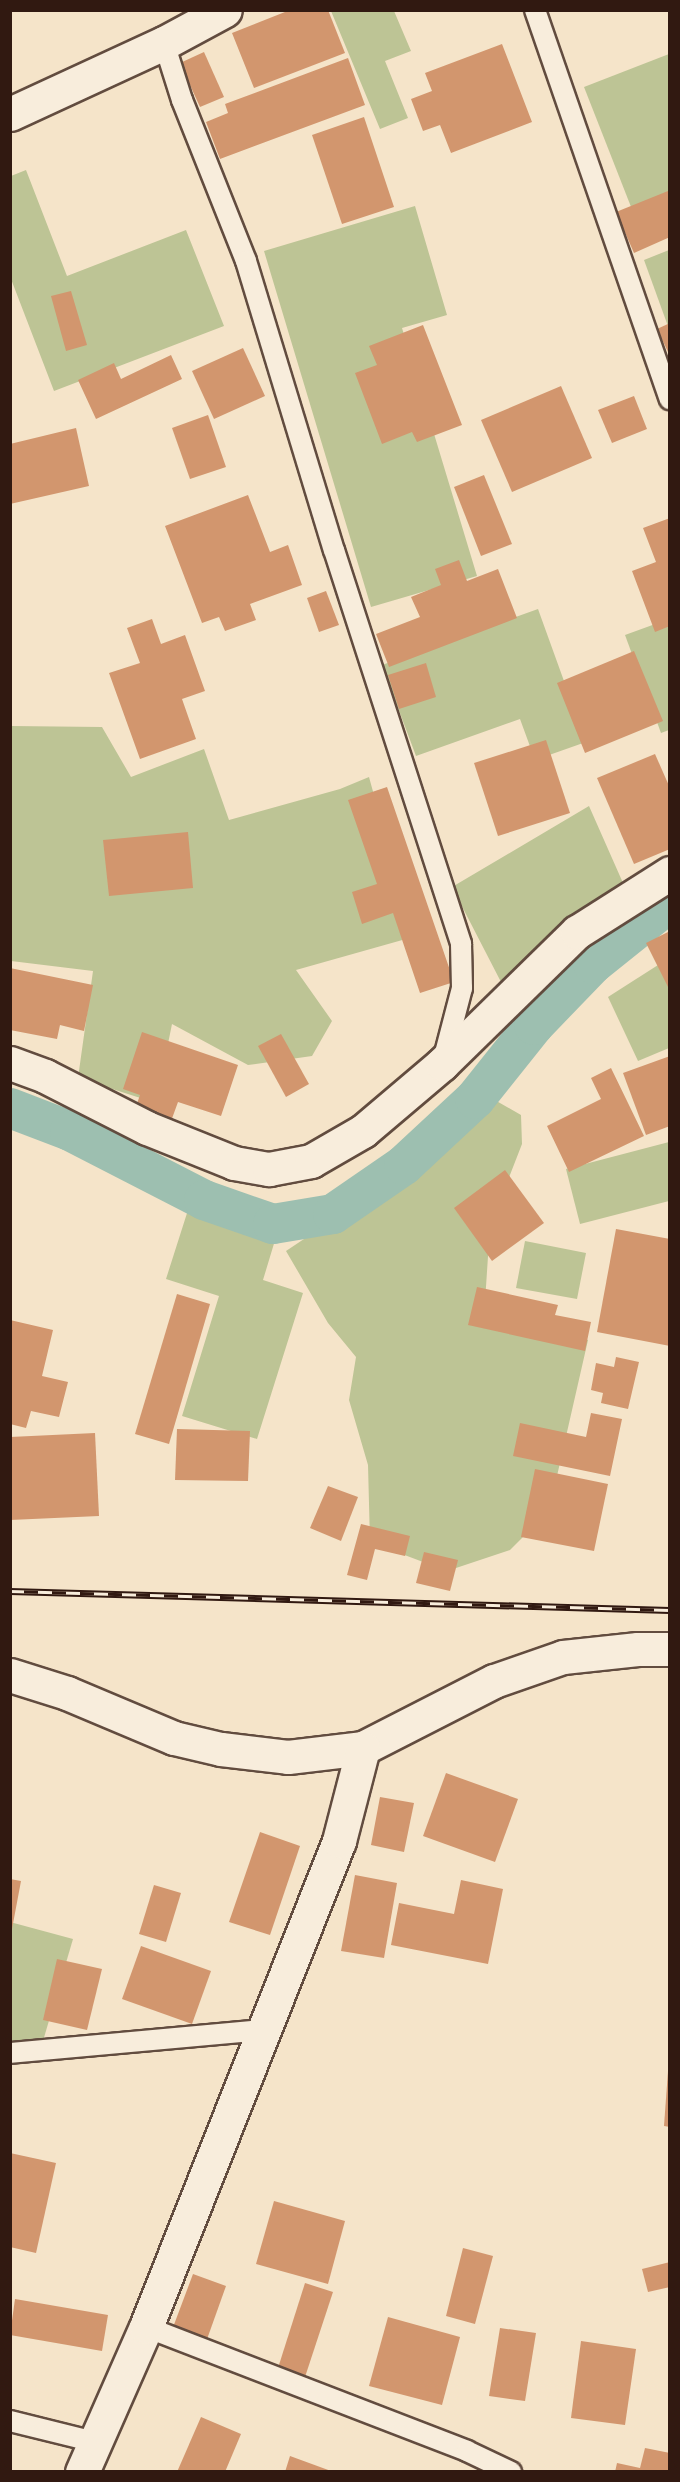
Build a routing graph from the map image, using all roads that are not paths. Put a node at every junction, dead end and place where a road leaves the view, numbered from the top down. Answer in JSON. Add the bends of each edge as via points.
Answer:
{"nodes":[{"id":1,"x":225,"y":10,"type":"edge"},
{"id":2,"x":536,"y":10,"type":"edge"},
{"id":3,"x":164,"y":43,"type":"junction"},
{"id":4,"x":10,"y":114,"type":"edge"},
{"id":5,"x":669,"y":399,"type":"edge"},
{"id":6,"x":669,"y":873,"type":"edge"},
{"id":7,"x":10,"y":1063,"type":"edge"},
{"id":8,"x":442,"y":1064,"type":"junction"},
{"id":9,"x":669,"y":1649,"type":"edge"},
{"id":10,"x":10,"y":1675,"type":"edge"},
{"id":11,"x":363,"y":1748,"type":"junction"},
{"id":12,"x":264,"y":2030,"type":"junction"},
{"id":13,"x":10,"y":2053,"type":"edge"},
{"id":14,"x":146,"y":2327,"type":"junction"},
{"id":15,"x":10,"y":2421,"type":"edge"},
{"id":16,"x":95,"y":2442,"type":"junction"},
{"id":17,"x":82,"y":2472,"type":"edge"},
{"id":18,"x":511,"y":2472,"type":"edge"}],
"edges":[{"from":1,"to":3,"type":"street"},
{"from":2,"to":5,"type":"lane"},
{"from":3,"to":4,"type":"street"},
{"from":3,"to":8,"type":"lane","via":[[182,100],[246,261],[461,944],[462,988]]},
{"from":6,"to":8,"type":"street","via":[[577,932]]},
{"from":7,"to":8,"type":"street","via":[[45,1076],[147,1128],[234,1163],[269,1170],[311,1161],[363,1131]]},
{"from":9,"to":11,"type":"street","via":[[638,1648],[563,1657],[494,1681]]},
{"from":10,"to":11,"type":"street","via":[[68,1693],[174,1738],[221,1749],[288,1757]]},
{"from":11,"to":12,"type":"street","via":[[339,1841]]},
{"from":12,"to":13,"type":"lane"},
{"from":12,"to":14,"type":"street"},
{"from":14,"to":16,"type":"street"},
{"from":14,"to":18,"type":"lane","via":[[467,2451]]},
{"from":15,"to":16,"type":"lane"},
{"from":16,"to":17,"type":"street"}]}
